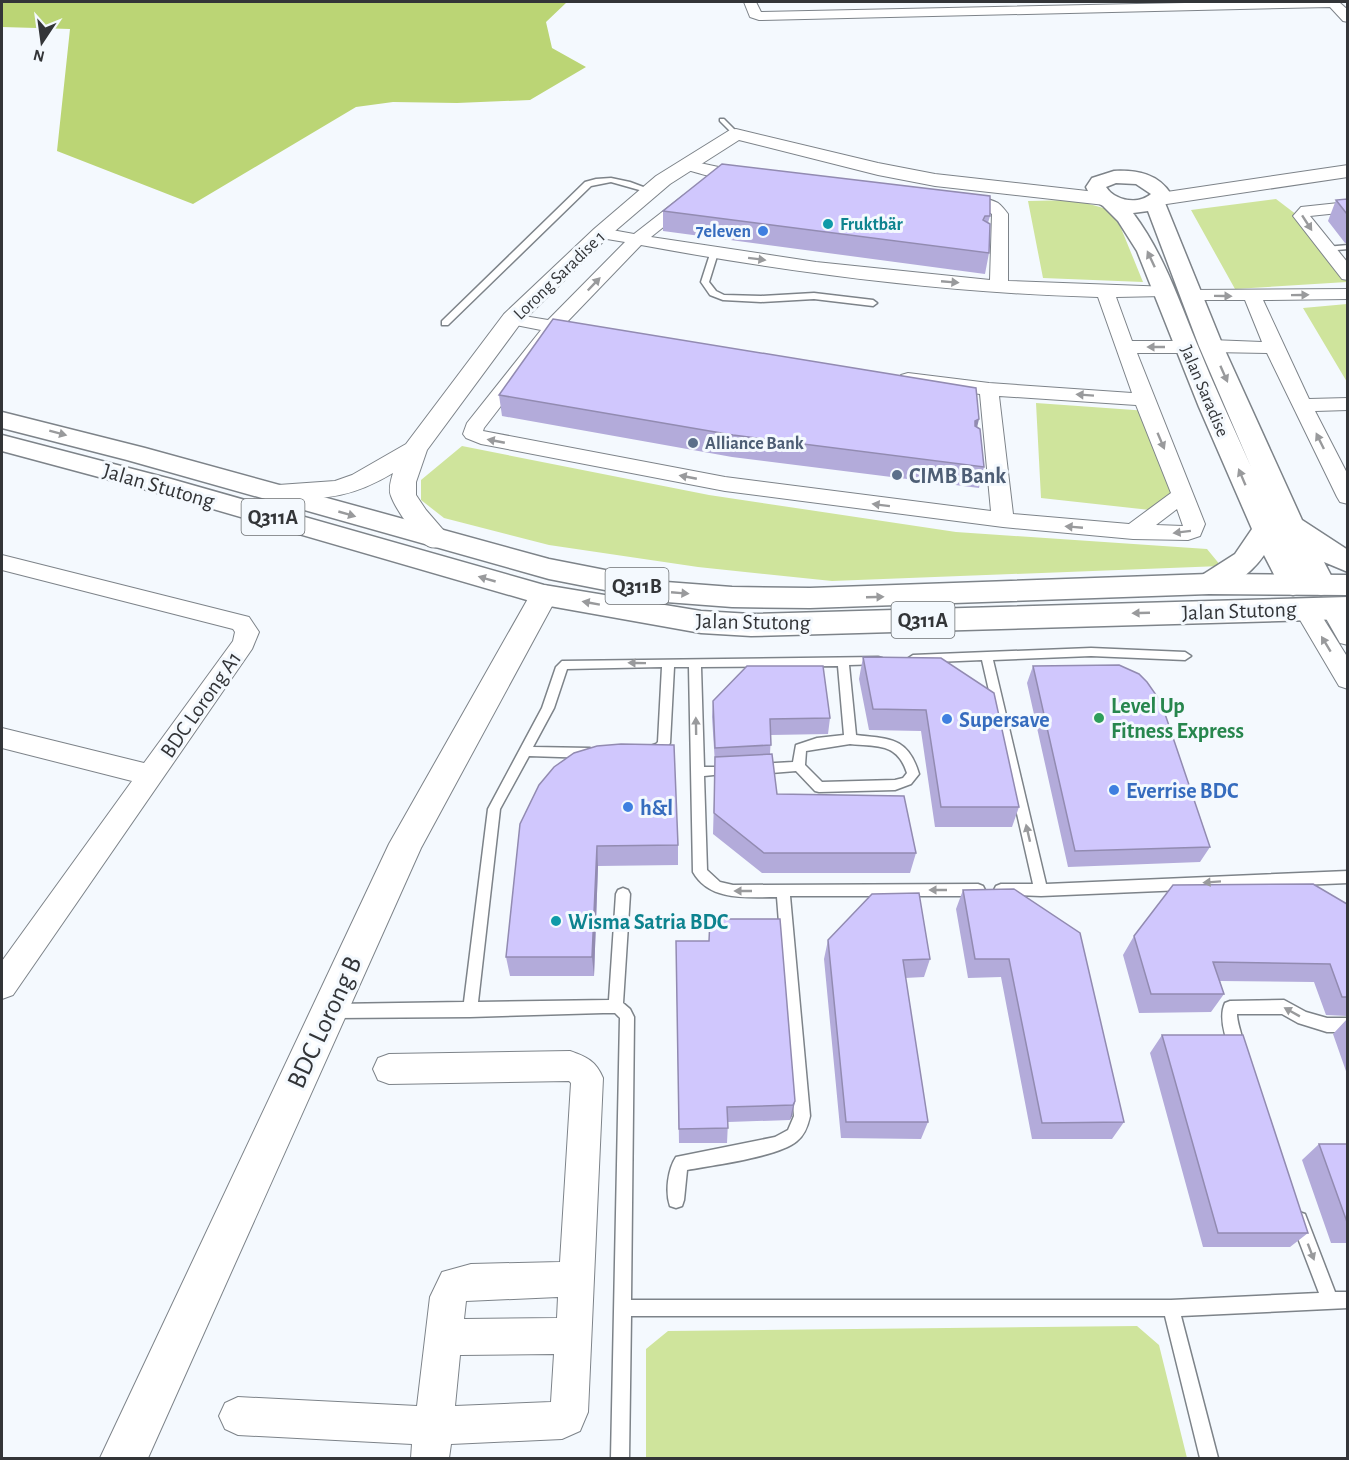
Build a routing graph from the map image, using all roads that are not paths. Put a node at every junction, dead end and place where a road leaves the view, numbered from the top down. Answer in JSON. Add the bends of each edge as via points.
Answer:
{"nodes":[{"id":1,"x":750,"y":2,"type":"edge"},
{"id":2,"x":872,"y":2,"type":"edge"},
{"id":3,"x":1332,"y":2,"type":"edge"},
{"id":4,"x":1223,"y":3,"type":"edge"},
{"id":5,"x":1115,"y":5,"type":"edge"},
{"id":6,"x":1046,"y":6,"type":"edge"},
{"id":7,"x":986,"y":7,"type":"edge"},
{"id":8,"x":878,"y":14,"type":"junction"},
{"id":9,"x":1347,"y":18,"type":"edge"},
{"id":10,"x":686,"y":165,"type":"junction"},
{"id":11,"x":1347,"y":171,"type":"edge"},
{"id":12,"x":764,"y":179,"type":"edge"},
{"id":13,"x":1145,"y":181,"type":"junction"},
{"id":14,"x":709,"y":183,"type":"junction"},
{"id":15,"x":1232,"y":186,"type":"junction"},
{"id":16,"x":650,"y":191,"type":"junction"},
{"id":17,"x":1105,"y":194,"type":"junction"},
{"id":18,"x":944,"y":200,"type":"edge"},
{"id":19,"x":1157,"y":201,"type":"junction"},
{"id":20,"x":1347,"y":207,"type":"edge"},
{"id":21,"x":601,"y":233,"type":"junction"},
{"id":22,"x":637,"y":240,"type":"junction"},
{"id":23,"x":1347,"y":247,"type":"edge"},
{"id":24,"x":1326,"y":249,"type":"junction"},
{"id":25,"x":714,"y":254,"type":"junction"},
{"id":26,"x":1347,"y":275,"type":"edge"},
{"id":27,"x":999,"y":286,"type":"junction"},
{"id":28,"x":1164,"y":291,"type":"junction"},
{"id":29,"x":1106,"y":293,"type":"junction"},
{"id":30,"x":1347,"y":294,"type":"edge"},
{"id":31,"x":1193,"y":296,"type":"junction"},
{"id":32,"x":1252,"y":296,"type":"junction"},
{"id":33,"x":873,"y":303,"type":"dead end"},
{"id":34,"x":512,"y":319,"type":"junction"},
{"id":35,"x":445,"y":324,"type":"dead end"},
{"id":36,"x":553,"y":326,"type":"junction"},
{"id":37,"x":588,"y":333,"type":"edge"},
{"id":38,"x":1211,"y":346,"type":"junction"},
{"id":39,"x":1125,"y":347,"type":"junction"},
{"id":40,"x":1187,"y":347,"type":"junction"},
{"id":41,"x":1274,"y":348,"type":"junction"},
{"id":42,"x":886,"y":376,"type":"edge"},
{"id":43,"x":989,"y":389,"type":"junction"},
{"id":44,"x":1144,"y":400,"type":"junction"},
{"id":45,"x":1347,"y":404,"type":"edge"},
{"id":46,"x":1303,"y":405,"type":"junction"},
{"id":47,"x":2,"y":420,"type":"edge"},
{"id":48,"x":2,"y":443,"type":"edge"},
{"id":49,"x":415,"y":449,"type":"junction"},
{"id":50,"x":273,"y":492,"type":"junction"},
{"id":51,"x":1183,"y":494,"type":"junction"},
{"id":52,"x":1347,"y":495,"type":"edge"},
{"id":53,"x":1003,"y":520,"type":"junction"},
{"id":54,"x":1277,"y":527,"type":"junction"},
{"id":55,"x":1132,"y":532,"type":"junction"},
{"id":56,"x":437,"y":539,"type":"junction"},
{"id":57,"x":1347,"y":562,"type":"edge"},
{"id":58,"x":2,"y":563,"type":"edge"},
{"id":59,"x":546,"y":582,"type":"junction"},
{"id":60,"x":1209,"y":584,"type":"junction"},
{"id":61,"x":1324,"y":596,"type":"edge"},
{"id":62,"x":1347,"y":637,"type":"edge"},
{"id":63,"x":987,"y":655,"type":"junction"},
{"id":64,"x":1185,"y":656,"type":"dead end"},
{"id":65,"x":843,"y":663,"type":"junction"},
{"id":66,"x":668,"y":664,"type":"junction"},
{"id":67,"x":695,"y":664,"type":"junction"},
{"id":68,"x":1347,"y":680,"type":"edge"},
{"id":69,"x":2,"y":738,"type":"edge"},
{"id":70,"x":850,"y":739,"type":"junction"},
{"id":71,"x":525,"y":752,"type":"junction"},
{"id":72,"x":607,"y":753,"type":"edge"},
{"id":73,"x":631,"y":754,"type":"edge"},
{"id":74,"x":799,"y":766,"type":"junction"},
{"id":75,"x":697,"y":772,"type":"junction"},
{"id":76,"x":150,"y":775,"type":"junction"},
{"id":77,"x":1347,"y":877,"type":"edge"},
{"id":78,"x":1041,"y":890,"type":"junction"},
{"id":79,"x":783,"y":891,"type":"junction"},
{"id":80,"x":623,"y":894,"type":"dead end"},
{"id":81,"x":6,"y":972,"type":"edge"},
{"id":82,"x":616,"y":1006,"type":"junction"},
{"id":83,"x":470,"y":1010,"type":"junction"},
{"id":84,"x":329,"y":1011,"type":"junction"},
{"id":85,"x":1347,"y":1025,"type":"edge"},
{"id":86,"x":1240,"y":1059,"type":"edge"},
{"id":87,"x":389,"y":1069,"type":"dead end"},
{"id":88,"x":676,"y":1200,"type":"dead end"},
{"id":89,"x":1296,"y":1211,"type":"edge"},
{"id":90,"x":577,"y":1279,"type":"junction"},
{"id":91,"x":1339,"y":1300,"type":"edge"},
{"id":92,"x":623,"y":1308,"type":"junction"},
{"id":93,"x":1171,"y":1308,"type":"junction"},
{"id":94,"x":574,"y":1336,"type":"junction"},
{"id":95,"x":443,"y":1337,"type":"junction"},
{"id":96,"x":238,"y":1416,"type":"dead end"},
{"id":97,"x":431,"y":1442,"type":"edge"},
{"id":98,"x":124,"y":1458,"type":"edge"},
{"id":99,"x":620,"y":1458,"type":"edge"},
{"id":100,"x":1209,"y":1458,"type":"edge"}],
"edges":[{"from":1,"to":8,"type":"street","via":[[754,14],[759,16]]},
{"from":2,"to":8,"type":"street"},
{"from":3,"to":4,"type":"street"},
{"from":3,"to":9,"type":"street"},
{"from":4,"to":5,"type":"street"},
{"from":5,"to":6,"type":"street"},
{"from":6,"to":7,"type":"street"},
{"from":7,"to":8,"type":"street"},
{"from":10,"to":14,"type":"street"},
{"from":10,"to":16,"type":"street","name":"Lorong Saradise 1"},
{"from":10,"to":17,"type":"street","name":"Lorong Saradise 1","via":[[729,127],[878,169],[955,183]]},
{"from":11,"to":15,"type":"street"},
{"from":12,"to":14,"type":"street"},
{"from":13,"to":15,"type":"street"},
{"from":13,"to":17,"type":"main road","via":[[1105,179]]},
{"from":13,"to":19,"type":"main road","name":"Jalan Saradise","via":[[1159,189]]},
{"from":14,"to":22,"type":"street","via":[[686,206]]},
{"from":15,"to":19,"type":"street"},
{"from":16,"to":21,"type":"street","name":"Lorong Saradise 1"},
{"from":16,"to":35,"type":"lane","via":[[612,180],[588,184]]},
{"from":17,"to":19,"type":"main road","via":[[1130,206]]},
{"from":28,"to":17,"type":"main road","name":"Jalan Saradise","one_way":true,"via":[[1152,259],[1128,217]]},
{"from":18,"to":27,"type":"street","via":[[979,202],[994,207],[1000,214]]},
{"from":19,"to":31,"type":"main road","name":"Jalan Saradise"},
{"from":20,"to":24,"type":"street","one_way":true,"via":[[1307,210],[1301,216]]},
{"from":21,"to":22,"type":"street"},
{"from":21,"to":34,"type":"street","name":"Lorong Saradise 1"},
{"from":22,"to":25,"type":"street"},
{"from":36,"to":22,"type":"street","one_way":true},
{"from":23,"to":24,"type":"lane"},
{"from":24,"to":26,"type":"street"},
{"from":25,"to":27,"type":"street","one_way":true},
{"from":25,"to":33,"type":"lane","via":[[705,282],[713,293],[723,297],[814,297]]},
{"from":27,"to":29,"type":"street"},
{"from":28,"to":29,"type":"street"},
{"from":28,"to":40,"type":"main road","name":"Jalan Saradise"},
{"from":29,"to":39,"type":"street"},
{"from":32,"to":30,"type":"street","one_way":true},
{"from":31,"to":32,"type":"street","one_way":true},
{"from":31,"to":38,"type":"main road","name":"Jalan Saradise"},
{"from":32,"to":41,"type":"street"},
{"from":34,"to":36,"type":"street"},
{"from":34,"to":49,"type":"street","name":"Lorong Saradise 1"},
{"from":36,"to":37,"type":"street"},
{"from":53,"to":36,"type":"street","one_way":true,"via":[[724,484],[476,437],[474,427],[521,377]]},
{"from":38,"to":41,"type":"street","name":"Jalan Saradise"},
{"from":38,"to":54,"type":"main road","name":"Jalan Saradise","one_way":true},
{"from":40,"to":39,"type":"street","one_way":true},
{"from":39,"to":44,"type":"street"},
{"from":54,"to":40,"type":"main road","name":"Jalan Saradise","one_way":true},
{"from":41,"to":46,"type":"street"},
{"from":42,"to":43,"type":"street"},
{"from":44,"to":43,"type":"street","one_way":true},
{"from":43,"to":53,"type":"street","via":[[991,448]]},
{"from":44,"to":51,"type":"street","one_way":true},
{"from":45,"to":46,"type":"street"},
{"from":52,"to":46,"type":"street","one_way":true},
{"from":47,"to":50,"type":"main road","name":"Jalan Stutong","number":"Q311B","one_way":true},
{"from":59,"to":48,"type":"main road","name":"Jalan Stutong","number":"Q311A","one_way":true},
{"from":49,"to":50,"type":"street","via":[[361,481],[337,489]]},
{"from":49,"to":56,"type":"street","via":[[403,482],[403,495]]},
{"from":50,"to":56,"type":"main road","name":"Jalan Stutong","number":"Q311B","one_way":true},
{"from":51,"to":55,"type":"street"},
{"from":51,"to":55,"type":"street","one_way":true,"via":[[1194,524],[1192,531]]},
{"from":55,"to":53,"type":"street","one_way":true},
{"from":54,"to":57,"type":"main road"},
{"from":54,"to":60,"type":"main road","via":[[1245,561]]},
{"from":54,"to":61,"type":"main road","name":"Jalan Saradise"},
{"from":56,"to":59,"type":"main road","name":"Jalan Stutong","number":"Q311B"},
{"from":58,"to":76,"type":"street","name":"BDC Lorong A1","via":[[241,623],[247,632],[244,643]]},
{"from":59,"to":60,"type":"main road","name":"Jalan Stutong","number":"Q311B","one_way":true,"via":[[732,597],[810,598]]},
{"from":61,"to":59,"type":"main road","name":"Jalan Stutong","number":"Q311A","one_way":true,"via":[[751,625],[700,622]]},
{"from":59,"to":84,"type":"street","name":"BDC Lorong B","via":[[406,844]]},
{"from":60,"to":61,"type":"main road","name":"Jalan Stutong","number":"Q311B"},
{"from":61,"to":62,"type":"street"},
{"from":68,"to":61,"type":"street","one_way":true},
{"from":63,"to":64,"type":"lane","via":[[1091,652]]},
{"from":63,"to":65,"type":"lane"},
{"from":78,"to":63,"type":"lane","one_way":true},
{"from":65,"to":67,"type":"lane"},
{"from":65,"to":70,"type":"lane"},
{"from":66,"to":67,"type":"lane"},
{"from":66,"to":71,"type":"lane","one_way":true,"via":[[566,664]]},
{"from":66,"to":73,"type":"lane","via":[[664,744]]},
{"from":75,"to":67,"type":"lane","one_way":true},
{"from":69,"to":76,"type":"street"},
{"from":70,"to":74,"type":"lane","via":[[800,748]]},
{"from":70,"to":74,"type":"lane","via":[[896,745],[910,758],[913,774],[895,785],[819,788]]},
{"from":71,"to":72,"type":"lane"},
{"from":71,"to":83,"type":"lane","via":[[494,809]]},
{"from":74,"to":75,"type":"lane"},
{"from":79,"to":75,"type":"lane","one_way":true,"via":[[733,891],[716,887],[700,872]]},
{"from":76,"to":81,"type":"street","name":"BDC Lorong A1"},
{"from":77,"to":78,"type":"lane","one_way":true},
{"from":78,"to":79,"type":"lane","one_way":true},
{"from":79,"to":88,"type":"lane","via":[[800,1125],[778,1144],[682,1163],[678,1168]]},
{"from":80,"to":82,"type":"lane"},
{"from":82,"to":83,"type":"lane"},
{"from":82,"to":92,"type":"lane","via":[[627,1017]]},
{"from":83,"to":84,"type":"lane"},
{"from":84,"to":98,"type":"street","name":"BDC Lorong B"},
{"from":85,"to":86,"type":"lane","one_way":true,"via":[[1327,1025],[1284,1007],[1230,1008],[1230,1024]]},
{"from":87,"to":90,"type":"street","via":[[579,1069],[587,1078]]},
{"from":89,"to":91,"type":"lane","one_way":true},
{"from":90,"to":94,"type":"street"},
{"from":90,"to":95,"type":"street","via":[[455,1285],[448,1297]]},
{"from":91,"to":93,"type":"lane"},
{"from":92,"to":93,"type":"lane"},
{"from":92,"to":99,"type":"lane"},
{"from":93,"to":100,"type":"lane"},
{"from":94,"to":95,"type":"street"},
{"from":94,"to":97,"type":"street","via":[[567,1418]]},
{"from":95,"to":97,"type":"street"},
{"from":96,"to":97,"type":"street"}]}
